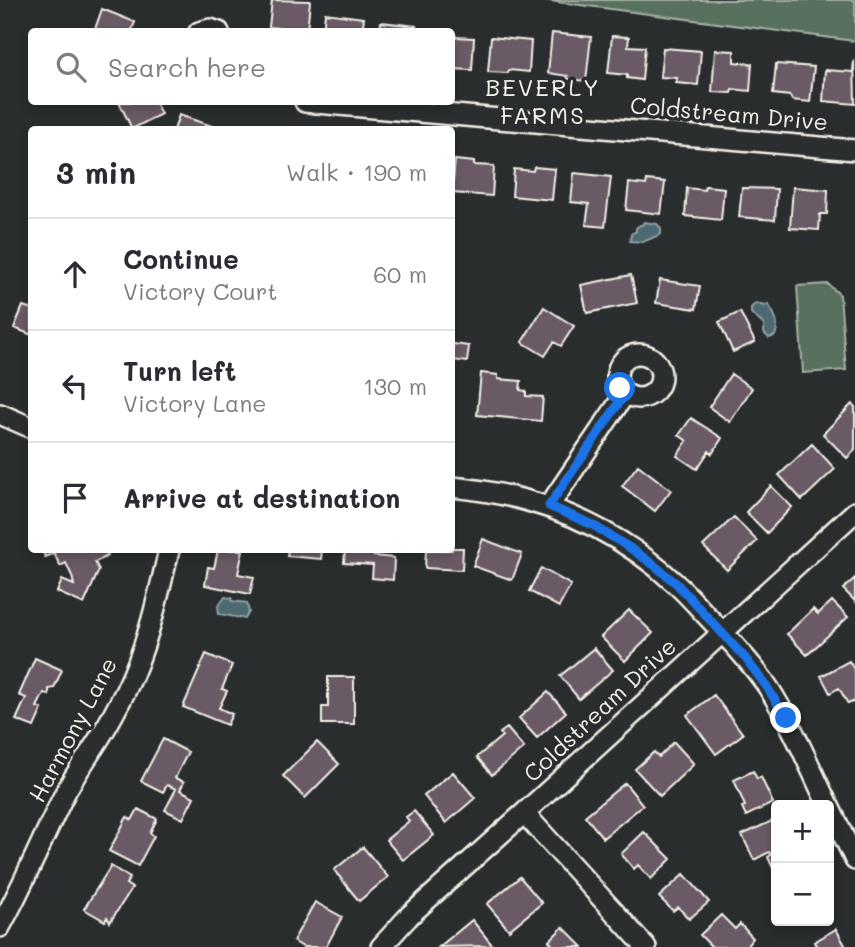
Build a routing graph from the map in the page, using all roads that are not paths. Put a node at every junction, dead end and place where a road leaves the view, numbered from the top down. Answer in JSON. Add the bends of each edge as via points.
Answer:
{"nodes":[{"id":1,"x":339,"y":105,"type":"edge"},
{"id":2,"x":855,"y":150,"type":"edge"},
{"id":3,"x":625,"y":394,"type":"dead end"},
{"id":4,"x":0,"y":414,"type":"edge"},
{"id":5,"x":28,"y":426,"type":"edge"},
{"id":6,"x":455,"y":487,"type":"edge"},
{"id":7,"x":549,"y":506,"type":"junction"},
{"id":8,"x":855,"y":512,"type":"edge"},
{"id":9,"x":168,"y":553,"type":"edge"},
{"id":10,"x":722,"y":632,"type":"junction"},
{"id":11,"x":826,"y":800,"type":"edge"},
{"id":12,"x":524,"y":813,"type":"junction"},
{"id":13,"x":834,"y":816,"type":"edge"},
{"id":14,"x":855,"y":860,"type":"edge"},
{"id":15,"x":0,"y":927,"type":"edge"},
{"id":16,"x":381,"y":947,"type":"edge"},
{"id":17,"x":646,"y":947,"type":"edge"}],
"edges":[{"from":1,"to":2,"type":"street","name":"Coldstream Drive"},
{"from":3,"to":7,"type":"street"},
{"from":4,"to":5,"type":"street"},
{"from":6,"to":7,"type":"street"},
{"from":7,"to":10,"type":"street","via":[[591,524],[654,565]]},
{"from":8,"to":10,"type":"street","name":"Coldstream Drive"},
{"from":9,"to":15,"type":"street","name":"Harmony Lane","via":[[152,619],[126,690],[65,792]]},
{"from":10,"to":11,"type":"street","via":[[767,687]]},
{"from":10,"to":12,"type":"street","name":"Coldstream Drive"},
{"from":12,"to":16,"type":"street","name":"Coldstream Drive","via":[[410,915]]},
{"from":12,"to":17,"type":"street"},
{"from":13,"to":14,"type":"street"}]}
